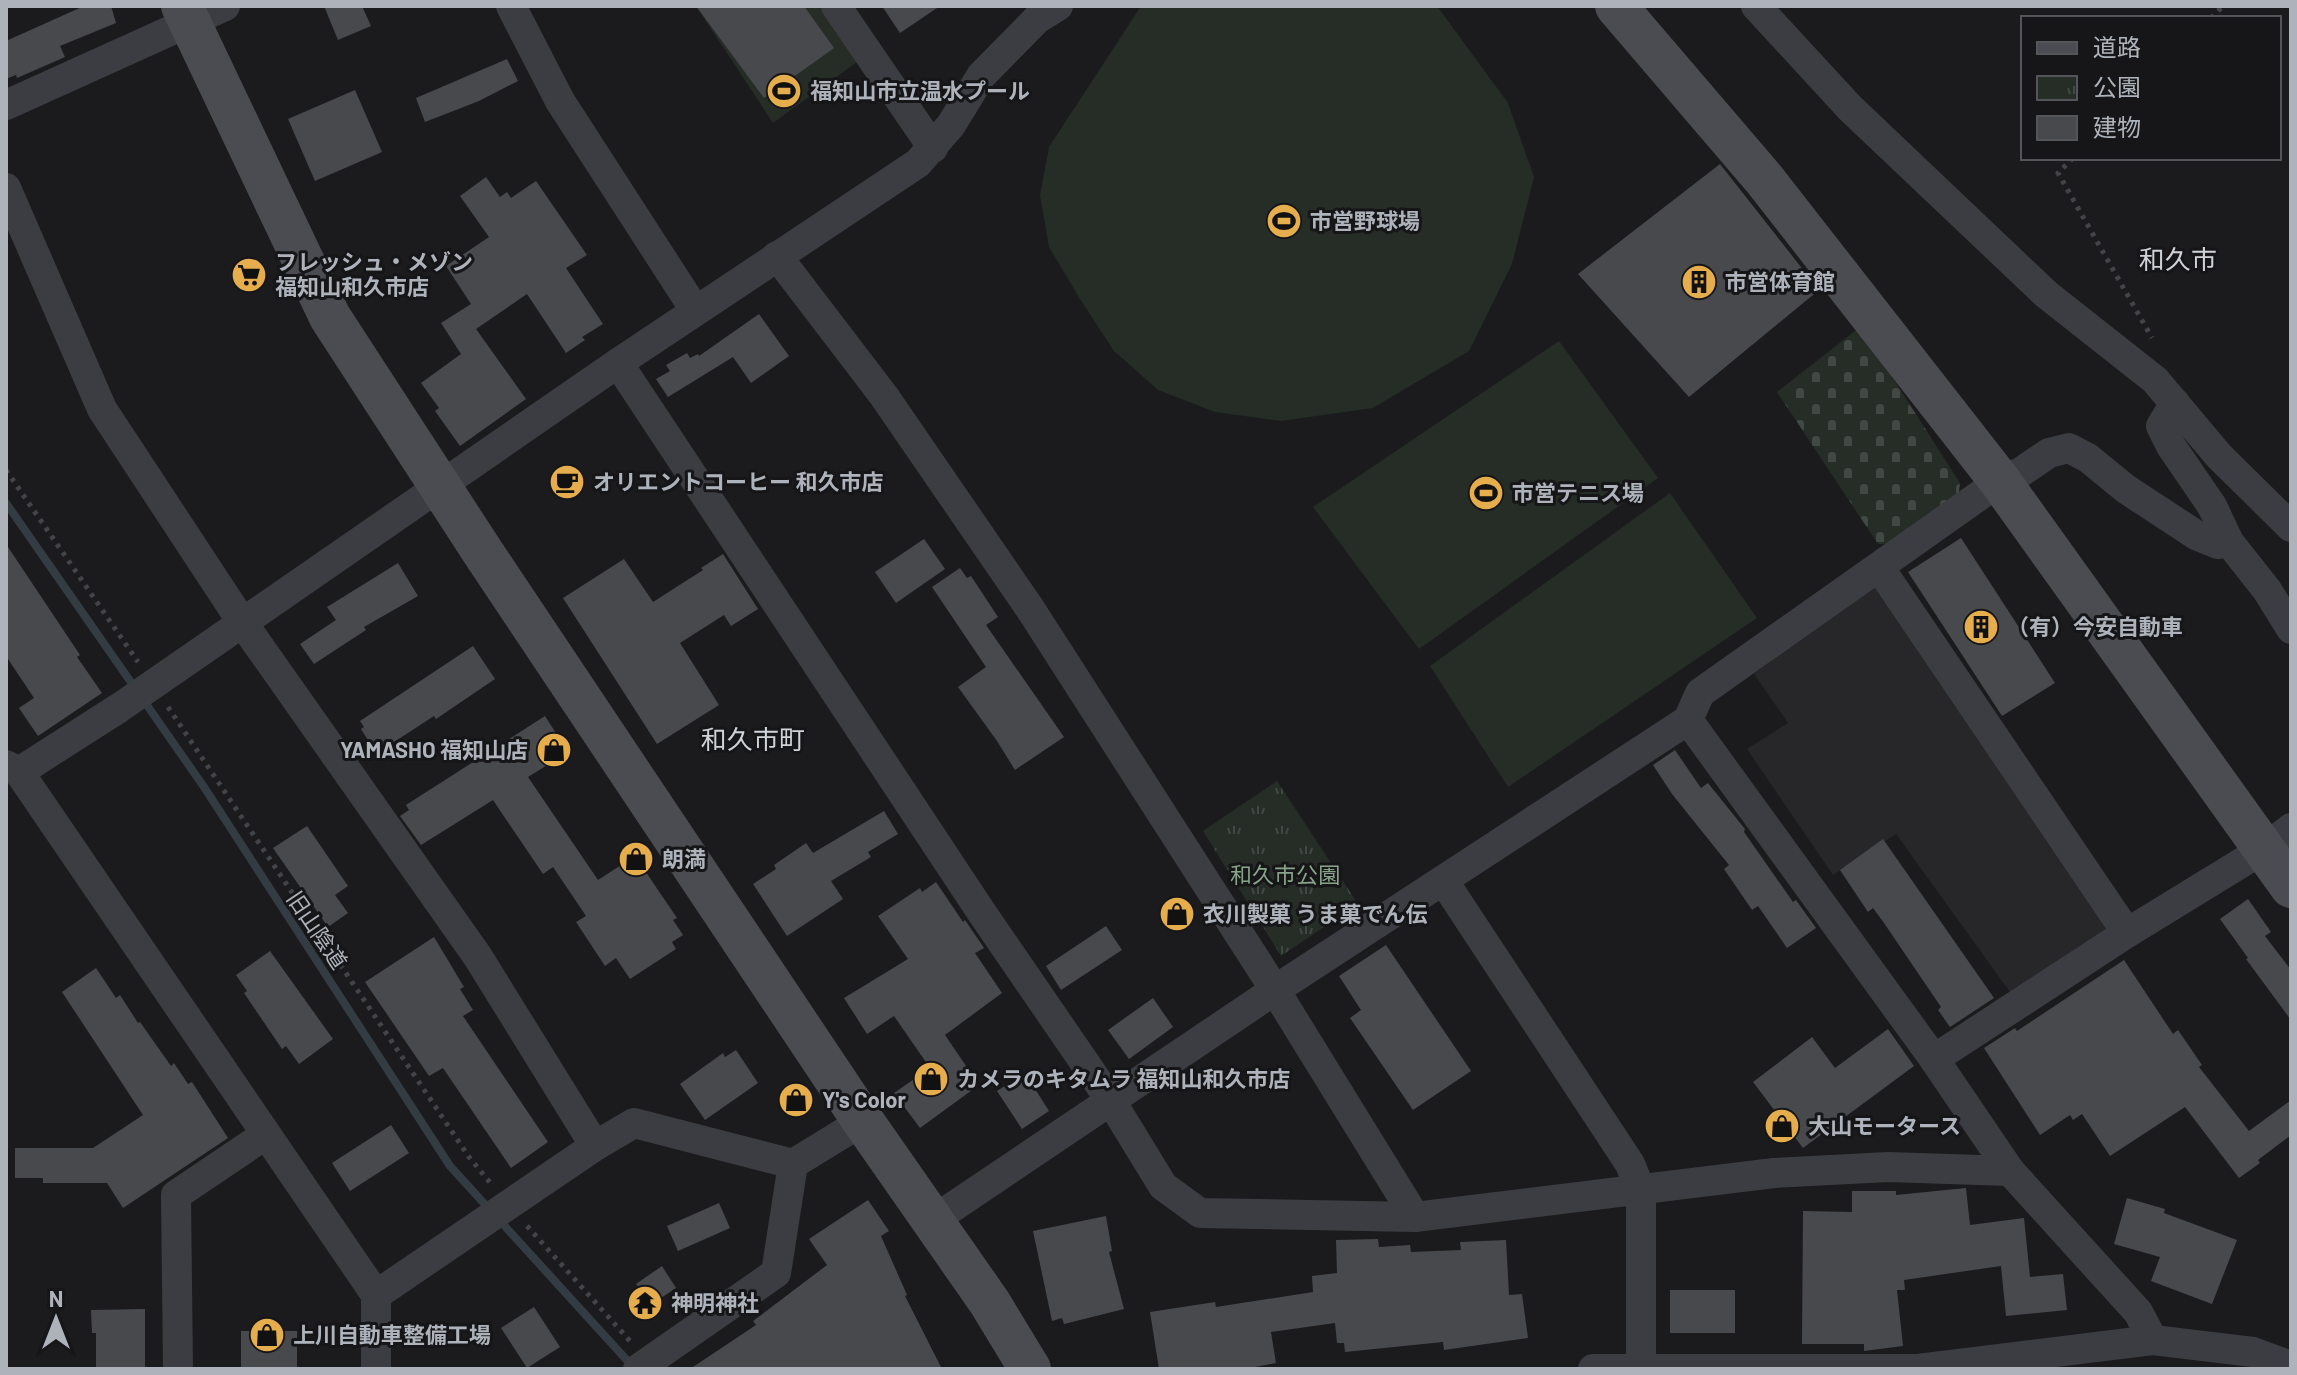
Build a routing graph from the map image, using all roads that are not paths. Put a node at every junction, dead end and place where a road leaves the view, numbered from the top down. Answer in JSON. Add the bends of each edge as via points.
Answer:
{"nodes":[{"id":1,"x":511,"y":6,"type":"edge"},
{"id":2,"x":836,"y":6,"type":"edge"},
{"id":3,"x":1058,"y":6,"type":"edge"},
{"id":4,"x":1616,"y":6,"type":"edge"},
{"id":5,"x":1756,"y":6,"type":"edge"},
{"id":6,"x":198,"y":12,"type":"edge"},
{"id":7,"x":6,"y":105,"type":"edge"},
{"id":8,"x":933,"y":148,"type":"junction"},
{"id":9,"x":6,"y":188,"type":"edge"},
{"id":10,"x":777,"y":256,"type":"junction"},
{"id":11,"x":695,"y":310,"type":"junction"},
{"id":12,"x":618,"y":363,"type":"junction"},
{"id":13,"x":2175,"y":403,"type":"junction"},
{"id":14,"x":2000,"y":481,"type":"junction"},
{"id":15,"x":439,"y":485,"type":"junction"},
{"id":16,"x":2291,"y":527,"type":"edge"},
{"id":17,"x":2229,"y":542,"type":"junction"},
{"id":18,"x":1879,"y":567,"type":"junction"},
{"id":19,"x":242,"y":622,"type":"junction"},
{"id":20,"x":2291,"y":629,"type":"edge"},
{"id":21,"x":1688,"y":720,"type":"junction"},
{"id":22,"x":12,"y":769,"type":"edge"},
{"id":23,"x":2278,"y":838,"type":"edge"},
{"id":24,"x":1443,"y":880,"type":"junction"},
{"id":25,"x":2291,"y":887,"type":"edge"},
{"id":26,"x":2127,"y":933,"type":"junction"},
{"id":27,"x":1275,"y":990,"type":"junction"},
{"id":28,"x":1934,"y":1059,"type":"junction"},
{"id":29,"x":1111,"y":1101,"type":"junction"},
{"id":30,"x":863,"y":1121,"type":"junction"},
{"id":31,"x":265,"y":1135,"type":"junction"},
{"id":32,"x":595,"y":1146,"type":"junction"},
{"id":33,"x":793,"y":1164,"type":"junction"},
{"id":34,"x":2010,"y":1171,"type":"junction"},
{"id":35,"x":1641,"y":1191,"type":"junction"},
{"id":36,"x":1415,"y":1217,"type":"junction"},
{"id":37,"x":932,"y":1221,"type":"junction"},
{"id":38,"x":376,"y":1295,"type":"junction"},
{"id":39,"x":2153,"y":1340,"type":"junction"},
{"id":40,"x":644,"y":1366,"type":"edge"},
{"id":41,"x":2291,"y":1366,"type":"edge"},
{"id":42,"x":1641,"y":1367,"type":"edge"},
{"id":43,"x":178,"y":1369,"type":"edge"},
{"id":44,"x":376,"y":1369,"type":"edge"},
{"id":45,"x":1030,"y":1369,"type":"edge"},
{"id":46,"x":1593,"y":1369,"type":"edge"},
{"id":47,"x":1918,"y":1369,"type":"edge"}],
"edges":[{"from":1,"to":11,"type":"street","via":[[560,101]]},
{"from":2,"to":8,"type":"street"},
{"from":3,"to":8,"type":"street","via":[[1037,19],[981,76]]},
{"from":4,"to":14,"type":"street","via":[[1764,179]]},
{"from":5,"to":13,"type":"street","via":[[1850,108],[2046,294],[2155,380]]},
{"from":6,"to":7,"type":"street"},
{"from":6,"to":15,"type":"street","via":[[330,317]]},
{"from":8,"to":10,"type":"street"},
{"from":9,"to":19,"type":"street","via":[[102,409]]},
{"from":10,"to":11,"type":"street"},
{"from":10,"to":27,"type":"street","via":[[884,396],[1031,610]]},
{"from":11,"to":12,"type":"street"},
{"from":12,"to":15,"type":"street"},
{"from":12,"to":29,"type":"street"},
{"from":13,"to":16,"type":"street","via":[[2219,456]]},
{"from":13,"to":17,"type":"street","via":[[2161,426]]},
{"from":14,"to":17,"type":"street","via":[[2049,453],[2069,448],[2196,535],[2218,544]]},
{"from":14,"to":18,"type":"street"},
{"from":14,"to":23,"type":"street"},
{"from":15,"to":19,"type":"street"},
{"from":15,"to":30,"type":"street"},
{"from":17,"to":20,"type":"street"},
{"from":18,"to":21,"type":"street","via":[[1700,693]]},
{"from":18,"to":26,"type":"street"},
{"from":19,"to":22,"type":"street","via":[[119,708]]},
{"from":19,"to":32,"type":"street","via":[[478,957]]},
{"from":21,"to":24,"type":"street"},
{"from":21,"to":28,"type":"street"},
{"from":22,"to":31,"type":"street"},
{"from":23,"to":25,"type":"street"},
{"from":23,"to":26,"type":"street"},
{"from":24,"to":27,"type":"street"},
{"from":24,"to":35,"type":"street","via":[[1630,1164]]},
{"from":26,"to":28,"type":"street"},
{"from":27,"to":29,"type":"street"},
{"from":27,"to":36,"type":"street"},
{"from":28,"to":34,"type":"street"},
{"from":29,"to":36,"type":"street","via":[[1163,1186],[1200,1213]]},
{"from":29,"to":37,"type":"street"},
{"from":30,"to":33,"type":"street"},
{"from":30,"to":37,"type":"street"},
{"from":31,"to":38,"type":"street"},
{"from":31,"to":43,"type":"street","via":[[176,1195]]},
{"from":32,"to":33,"type":"street","via":[[634,1123]]},
{"from":32,"to":38,"type":"street"},
{"from":33,"to":40,"type":"street","via":[[776,1273]]},
{"from":34,"to":35,"type":"street","via":[[1888,1167],[1774,1173]]},
{"from":34,"to":39,"type":"street","via":[[2138,1312]]},
{"from":35,"to":36,"type":"street"},
{"from":35,"to":42,"type":"street"},
{"from":37,"to":45,"type":"street"},
{"from":38,"to":44,"type":"street"},
{"from":39,"to":41,"type":"street","via":[[2253,1352]]},
{"from":39,"to":47,"type":"street"},
{"from":42,"to":46,"type":"street"},
{"from":42,"to":47,"type":"street"}]}
